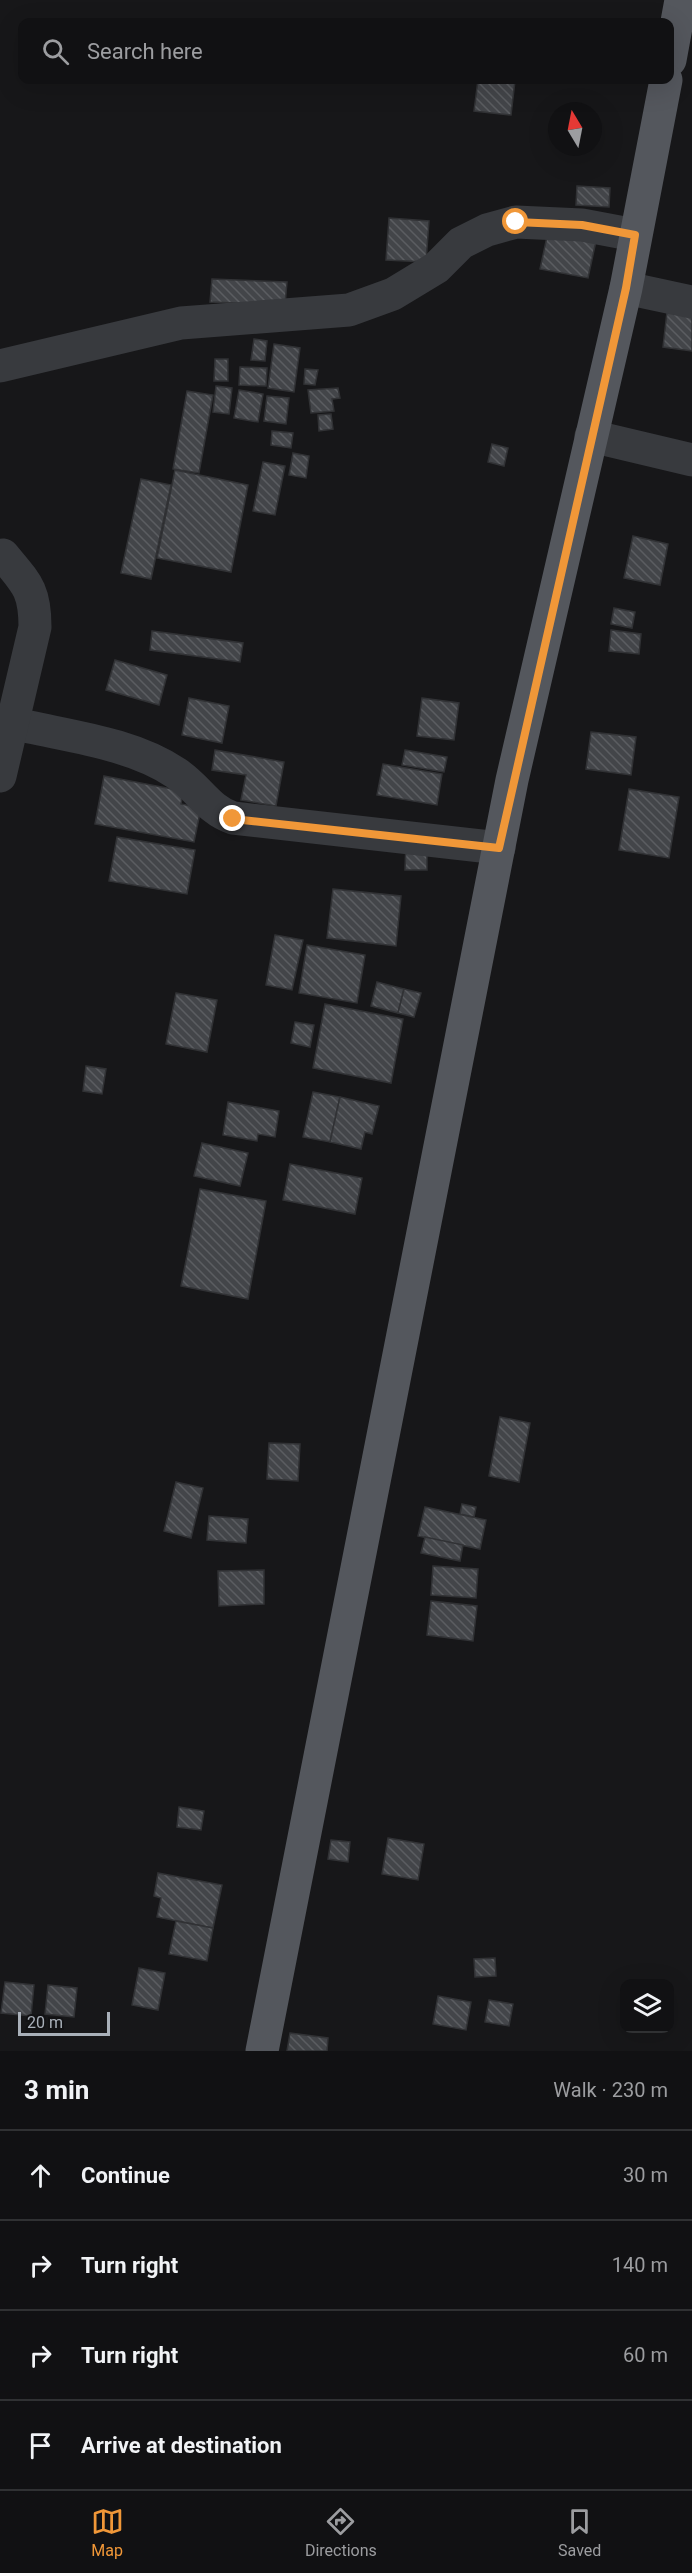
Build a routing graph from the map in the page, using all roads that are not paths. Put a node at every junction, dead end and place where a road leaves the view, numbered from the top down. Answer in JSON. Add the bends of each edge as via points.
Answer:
{"nodes":[{"id":1,"x":681,"y":0,"type":"edge"},
{"id":2,"x":674,"y":35,"type":"edge"},
{"id":3,"x":665,"y":84,"type":"edge"},
{"id":4,"x":635,"y":235,"type":"junction"},
{"id":5,"x":626,"y":288,"type":"junction"},
{"id":6,"x":692,"y":302,"type":"edge"},
{"id":7,"x":0,"y":366,"type":"edge"},
{"id":8,"x":591,"y":436,"type":"junction"},
{"id":9,"x":692,"y":460,"type":"edge"},
{"id":10,"x":3,"y":555,"type":"dead end"},
{"id":11,"x":12,"y":723,"type":"junction"},
{"id":12,"x":0,"y":776,"type":"edge"},
{"id":13,"x":499,"y":848,"type":"junction"},
{"id":14,"x":262,"y":2051,"type":"edge"}],
"edges":[{"from":1,"to":2,"type":"main road"},
{"from":3,"to":4,"type":"main road"},
{"from":4,"to":5,"type":"main road"},
{"from":4,"to":7,"type":"street","via":[[582,225],[516,222],[461,243],[436,268],[393,294],[349,310],[181,323]]},
{"from":5,"to":6,"type":"street"},
{"from":5,"to":8,"type":"main road"},
{"from":8,"to":9,"type":"street"},
{"from":8,"to":13,"type":"main road"},
{"from":10,"to":11,"type":"street","via":[[28,585],[35,603],[35,627]]},
{"from":11,"to":12,"type":"street"},
{"from":11,"to":13,"type":"street","via":[[114,747],[154,761],[177,773],[219,813],[233,819]]},
{"from":13,"to":14,"type":"main road"}]}
